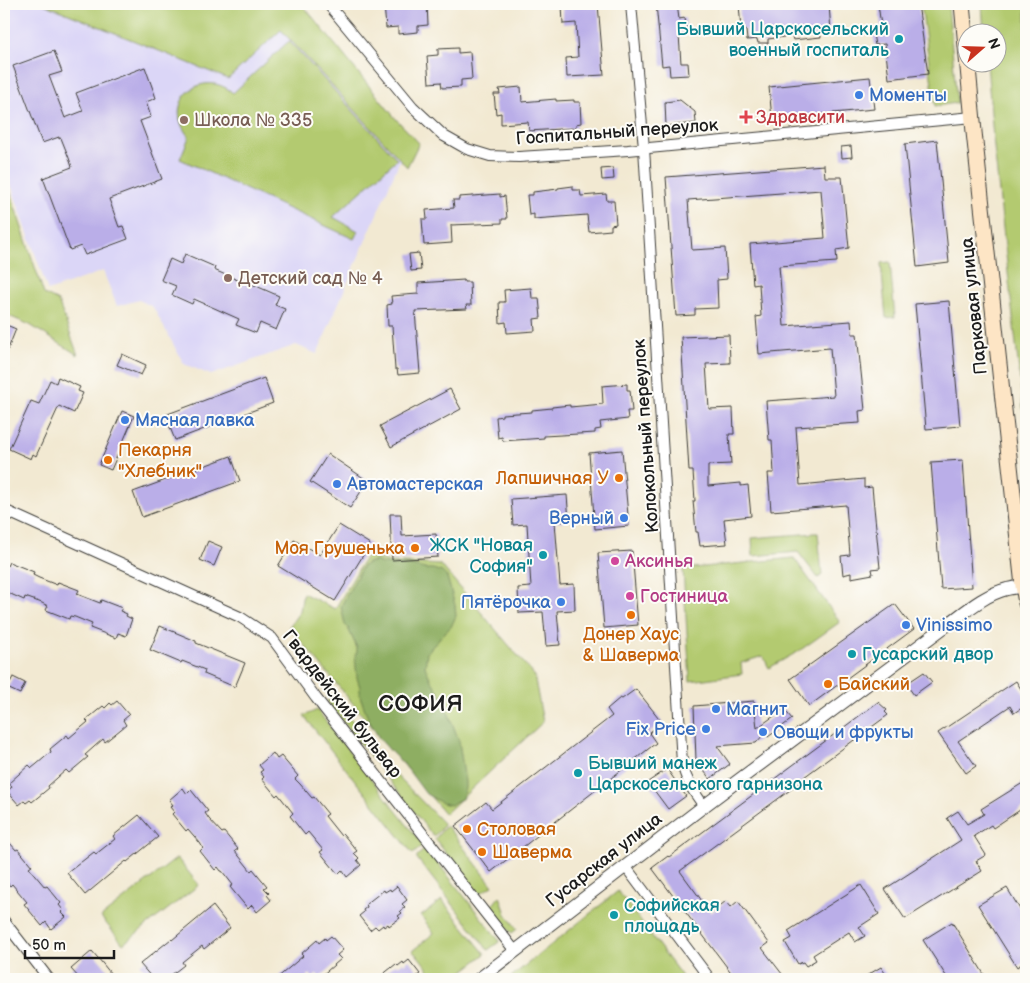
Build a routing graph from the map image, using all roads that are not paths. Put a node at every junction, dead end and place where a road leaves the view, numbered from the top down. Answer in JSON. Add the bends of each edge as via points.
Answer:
{"nodes":[{"id":1,"x":328,"y":4,"type":"edge"},
{"id":2,"x":630,"y":4,"type":"edge"},
{"id":3,"x":962,"y":4,"type":"edge"},
{"id":4,"x":972,"y":118,"type":"junction"},
{"id":5,"x":644,"y":148,"type":"junction"},
{"id":6,"x":4,"y":510,"type":"edge"},
{"id":7,"x":1023,"y":586,"type":"junction"},
{"id":8,"x":1026,"y":603,"type":"edge"},
{"id":9,"x":704,"y":806,"type":"junction"},
{"id":10,"x":625,"y":866,"type":"junction"},
{"id":11,"x":4,"y":920,"type":"edge"},
{"id":12,"x":515,"y":951,"type":"junction"},
{"id":13,"x":49,"y":979,"type":"edge"},
{"id":14,"x":479,"y":979,"type":"edge"},
{"id":15,"x":710,"y":979,"type":"edge"}],
"edges":[{"from":1,"to":5,"type":"street","name":"Госпитальный переулок","via":[[413,107],[444,136],[467,149],[490,156],[519,158]]},
{"from":2,"to":5,"type":"street","name":"Колокольный переулок"},
{"from":3,"to":4,"type":"main road","name":"Парковая улица"},
{"from":4,"to":5,"type":"street","name":"Госпитальный переулок"},
{"from":4,"to":7,"type":"main road","name":"Парковая улица"},
{"from":5,"to":9,"type":"street","name":"Колокольный переулок","via":[[682,763],[690,788]]},
{"from":6,"to":12,"type":"street","name":"Гвардейский бульвар","via":[[240,617],[272,638]]},
{"from":7,"to":8,"type":"main road","name":"Парковая улица"},
{"from":7,"to":9,"type":"street","name":"Гусарская улица","via":[[1007,589],[981,601]]},
{"from":9,"to":10,"type":"street","name":"Гусарская улица"},
{"from":10,"to":12,"type":"street","name":"Гусарская улица"},
{"from":10,"to":15,"type":"street"},
{"from":11,"to":13,"type":"street"},
{"from":12,"to":14,"type":"street","name":"Гусарская улица"}]}
